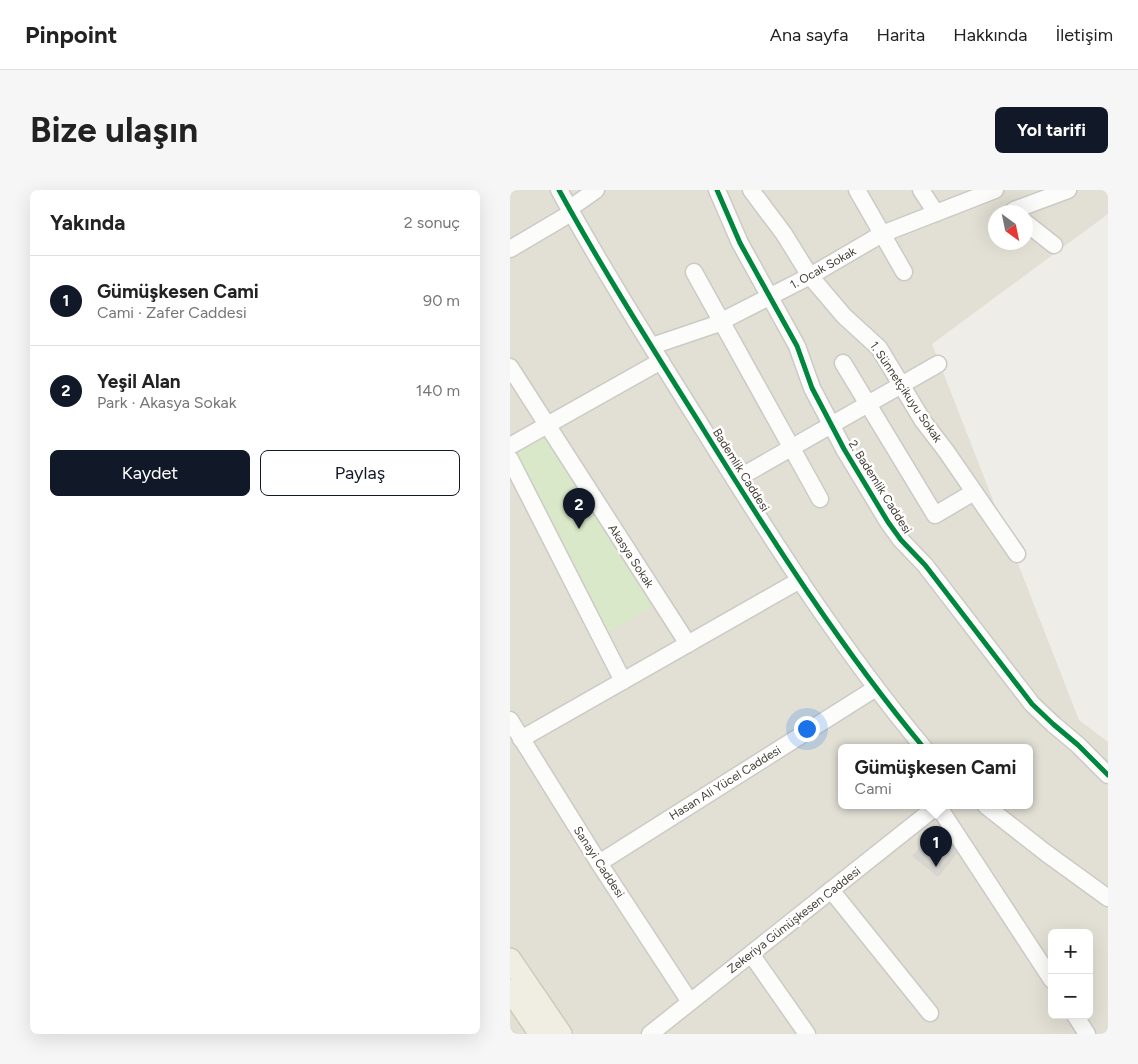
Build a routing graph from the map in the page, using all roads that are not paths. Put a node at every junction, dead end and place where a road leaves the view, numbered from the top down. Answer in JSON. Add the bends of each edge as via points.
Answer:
{"nodes":[{"id":1,"x":559,"y":190,"type":"edge"},
{"id":2,"x":596,"y":190,"type":"edge"},
{"id":3,"x":717,"y":190,"type":"edge"},
{"id":4,"x":751,"y":190,"type":"edge"},
{"id":5,"x":857,"y":190,"type":"edge"},
{"id":6,"x":921,"y":190,"type":"edge"},
{"id":7,"x":995,"y":190,"type":"edge"},
{"id":8,"x":1001,"y":190,"type":"edge"},
{"id":9,"x":1068,"y":190,"type":"edge"},
{"id":10,"x":1011,"y":205,"type":"edge"},
{"id":11,"x":1030,"y":205,"type":"edge"},
{"id":12,"x":570,"y":211,"type":"junction"},
{"id":13,"x":936,"y":213,"type":"junction"},
{"id":14,"x":1033,"y":228,"type":"edge"},
{"id":15,"x":882,"y":234,"type":"junction"},
{"id":16,"x":1054,"y":244,"type":"dead end"},
{"id":17,"x":510,"y":249,"type":"edge"},
{"id":18,"x":694,"y":272,"type":"dead end"},
{"id":19,"x":904,"y":272,"type":"dead end"},
{"id":20,"x":810,"y":276,"type":"junction"},
{"id":21,"x":771,"y":297,"type":"junction"},
{"id":22,"x":722,"y":322,"type":"junction"},
{"id":23,"x":652,"y":346,"type":"junction"},
{"id":24,"x":661,"y":361,"type":"junction"},
{"id":25,"x":843,"y":364,"type":"dead end"},
{"id":26,"x":938,"y":364,"type":"dead end"},
{"id":27,"x":510,"y":367,"type":"edge"},
{"id":28,"x":902,"y":385,"type":"junction"},
{"id":29,"x":868,"y":404,"type":"junction"},
{"id":30,"x":832,"y":425,"type":"junction"},
{"id":31,"x":547,"y":426,"type":"junction"},
{"id":32,"x":510,"y":446,"type":"edge"},
{"id":33,"x":792,"y":448,"type":"junction"},
{"id":34,"x":510,"y":459,"type":"edge"},
{"id":35,"x":735,"y":480,"type":"junction"},
{"id":36,"x":974,"y":492,"type":"junction"},
{"id":37,"x":820,"y":499,"type":"dead end"},
{"id":38,"x":1017,"y":554,"type":"dead end"},
{"id":39,"x":800,"y":580,"type":"junction"},
{"id":40,"x":688,"y":644,"type":"junction"},
{"id":41,"x":623,"y":681,"type":"junction"},
{"id":42,"x":876,"y":688,"type":"junction"},
{"id":43,"x":510,"y":720,"type":"edge"},
{"id":44,"x":521,"y":739,"type":"junction"},
{"id":45,"x":921,"y":744,"type":"edge"},
{"id":46,"x":1108,"y":775,"type":"edge"},
{"id":47,"x":934,"y":809,"type":"edge"},
{"id":48,"x":940,"y":809,"type":"edge"},
{"id":49,"x":990,"y":809,"type":"edge"},
{"id":50,"x":599,"y":863,"type":"junction"},
{"id":51,"x":831,"y":890,"type":"junction"},
{"id":52,"x":1108,"y":898,"type":"edge"},
{"id":53,"x":751,"y":954,"type":"junction"},
{"id":54,"x":510,"y":959,"type":"edge"},
{"id":55,"x":1048,"y":974,"type":"edge"},
{"id":56,"x":510,"y":990,"type":"edge"},
{"id":57,"x":690,"y":1002,"type":"junction"},
{"id":58,"x":930,"y":1013,"type":"dead end"},
{"id":59,"x":1078,"y":1019,"type":"edge"},
{"id":60,"x":540,"y":1034,"type":"edge"},
{"id":61,"x":561,"y":1034,"type":"edge"},
{"id":62,"x":650,"y":1034,"type":"edge"},
{"id":63,"x":807,"y":1034,"type":"edge"},
{"id":64,"x":1087,"y":1034,"type":"edge"}],
"edges":[{"from":1,"to":12,"type":"street","name":"Bademlik Caddesi"},
{"from":2,"to":12,"type":"street"},
{"from":3,"to":21,"type":"street","name":"2. Bademlik Caddesi","via":[[740,243]]},
{"from":4,"to":20,"type":"street","name":"1. Sünnetçikuyu Sokak"},
{"from":5,"to":15,"type":"street"},
{"from":6,"to":13,"type":"street"},
{"from":7,"to":13,"type":"street","name":"1. Ocak Sokak"},
{"from":8,"to":10,"type":"street"},
{"from":9,"to":11,"type":"street"},
{"from":12,"to":17,"type":"street"},
{"from":12,"to":23,"type":"street","name":"Bademlik Caddesi"},
{"from":13,"to":15,"type":"street","name":"1. Ocak Sokak"},
{"from":14,"to":16,"type":"street"},
{"from":15,"to":19,"type":"street"},
{"from":15,"to":20,"type":"street","name":"1. Ocak Sokak"},
{"from":18,"to":22,"type":"street"},
{"from":20,"to":21,"type":"street","name":"1. Ocak Sokak"},
{"from":20,"to":28,"type":"street","name":"1. Sünnetçikuyu Sokak","via":[[844,316],[879,348]]},
{"from":21,"to":22,"type":"street","name":"1. Ocak Sokak"},
{"from":21,"to":30,"type":"street","name":"2. Bademlik Caddesi"},
{"from":22,"to":23,"type":"street","name":"1. Ocak Sokak"},
{"from":22,"to":33,"type":"street"},
{"from":23,"to":24,"type":"street","name":"Bademlik Caddesi"},
{"from":24,"to":31,"type":"street"},
{"from":24,"to":35,"type":"street","name":"Bademlik Caddesi"},
{"from":25,"to":29,"type":"street"},
{"from":26,"to":28,"type":"street"},
{"from":27,"to":31,"type":"street","name":"Akasya Sokak"},
{"from":28,"to":29,"type":"street"},
{"from":28,"to":36,"type":"street","name":"1. Sünnetçikuyu Sokak","via":[[923,421]]},
{"from":29,"to":30,"type":"street"},
{"from":29,"to":36,"type":"street","via":[[935,515]]},
{"from":30,"to":33,"type":"street"},
{"from":30,"to":46,"type":"street","name":"2. Bademlik Caddesi","via":[[901,540],[925,565],[1032,704]]},
{"from":31,"to":32,"type":"street"},
{"from":31,"to":40,"type":"street","name":"Akasya Sokak"},
{"from":33,"to":35,"type":"street"},
{"from":33,"to":37,"type":"street"},
{"from":34,"to":41,"type":"street"},
{"from":35,"to":39,"type":"street","name":"Bademlik Caddesi"},
{"from":36,"to":38,"type":"street","name":"1. Sünnetçikuyu Sokak"},
{"from":39,"to":40,"type":"street"},
{"from":39,"to":42,"type":"street","name":"Bademlik Caddesi"},
{"from":40,"to":41,"type":"street"},
{"from":41,"to":44,"type":"street"},
{"from":42,"to":45,"type":"street","name":"Bademlik Caddesi"},
{"from":42,"to":50,"type":"street","name":"Hasan Ali Yücel Caddesi"},
{"from":43,"to":44,"type":"street","name":"Sanayi Caddesi"},
{"from":44,"to":50,"type":"street","name":"Sanayi Caddesi"},
{"from":47,"to":51,"type":"street","name":"Zekeriya Gümüşkesen Caddesi"},
{"from":48,"to":55,"type":"street"},
{"from":49,"to":52,"type":"street"},
{"from":50,"to":57,"type":"street","name":"Sanayi Caddesi"},
{"from":51,"to":53,"type":"street","name":"Zekeriya Gümüşkesen Caddesi"},
{"from":51,"to":58,"type":"street"},
{"from":53,"to":57,"type":"street","name":"Zekeriya Gümüşkesen Caddesi"},
{"from":53,"to":63,"type":"street"},
{"from":54,"to":61,"type":"main road"},
{"from":56,"to":60,"type":"main road"},
{"from":57,"to":62,"type":"street","name":"Zekeriya Gümüşkesen Caddesi"},
{"from":59,"to":64,"type":"street"}]}
